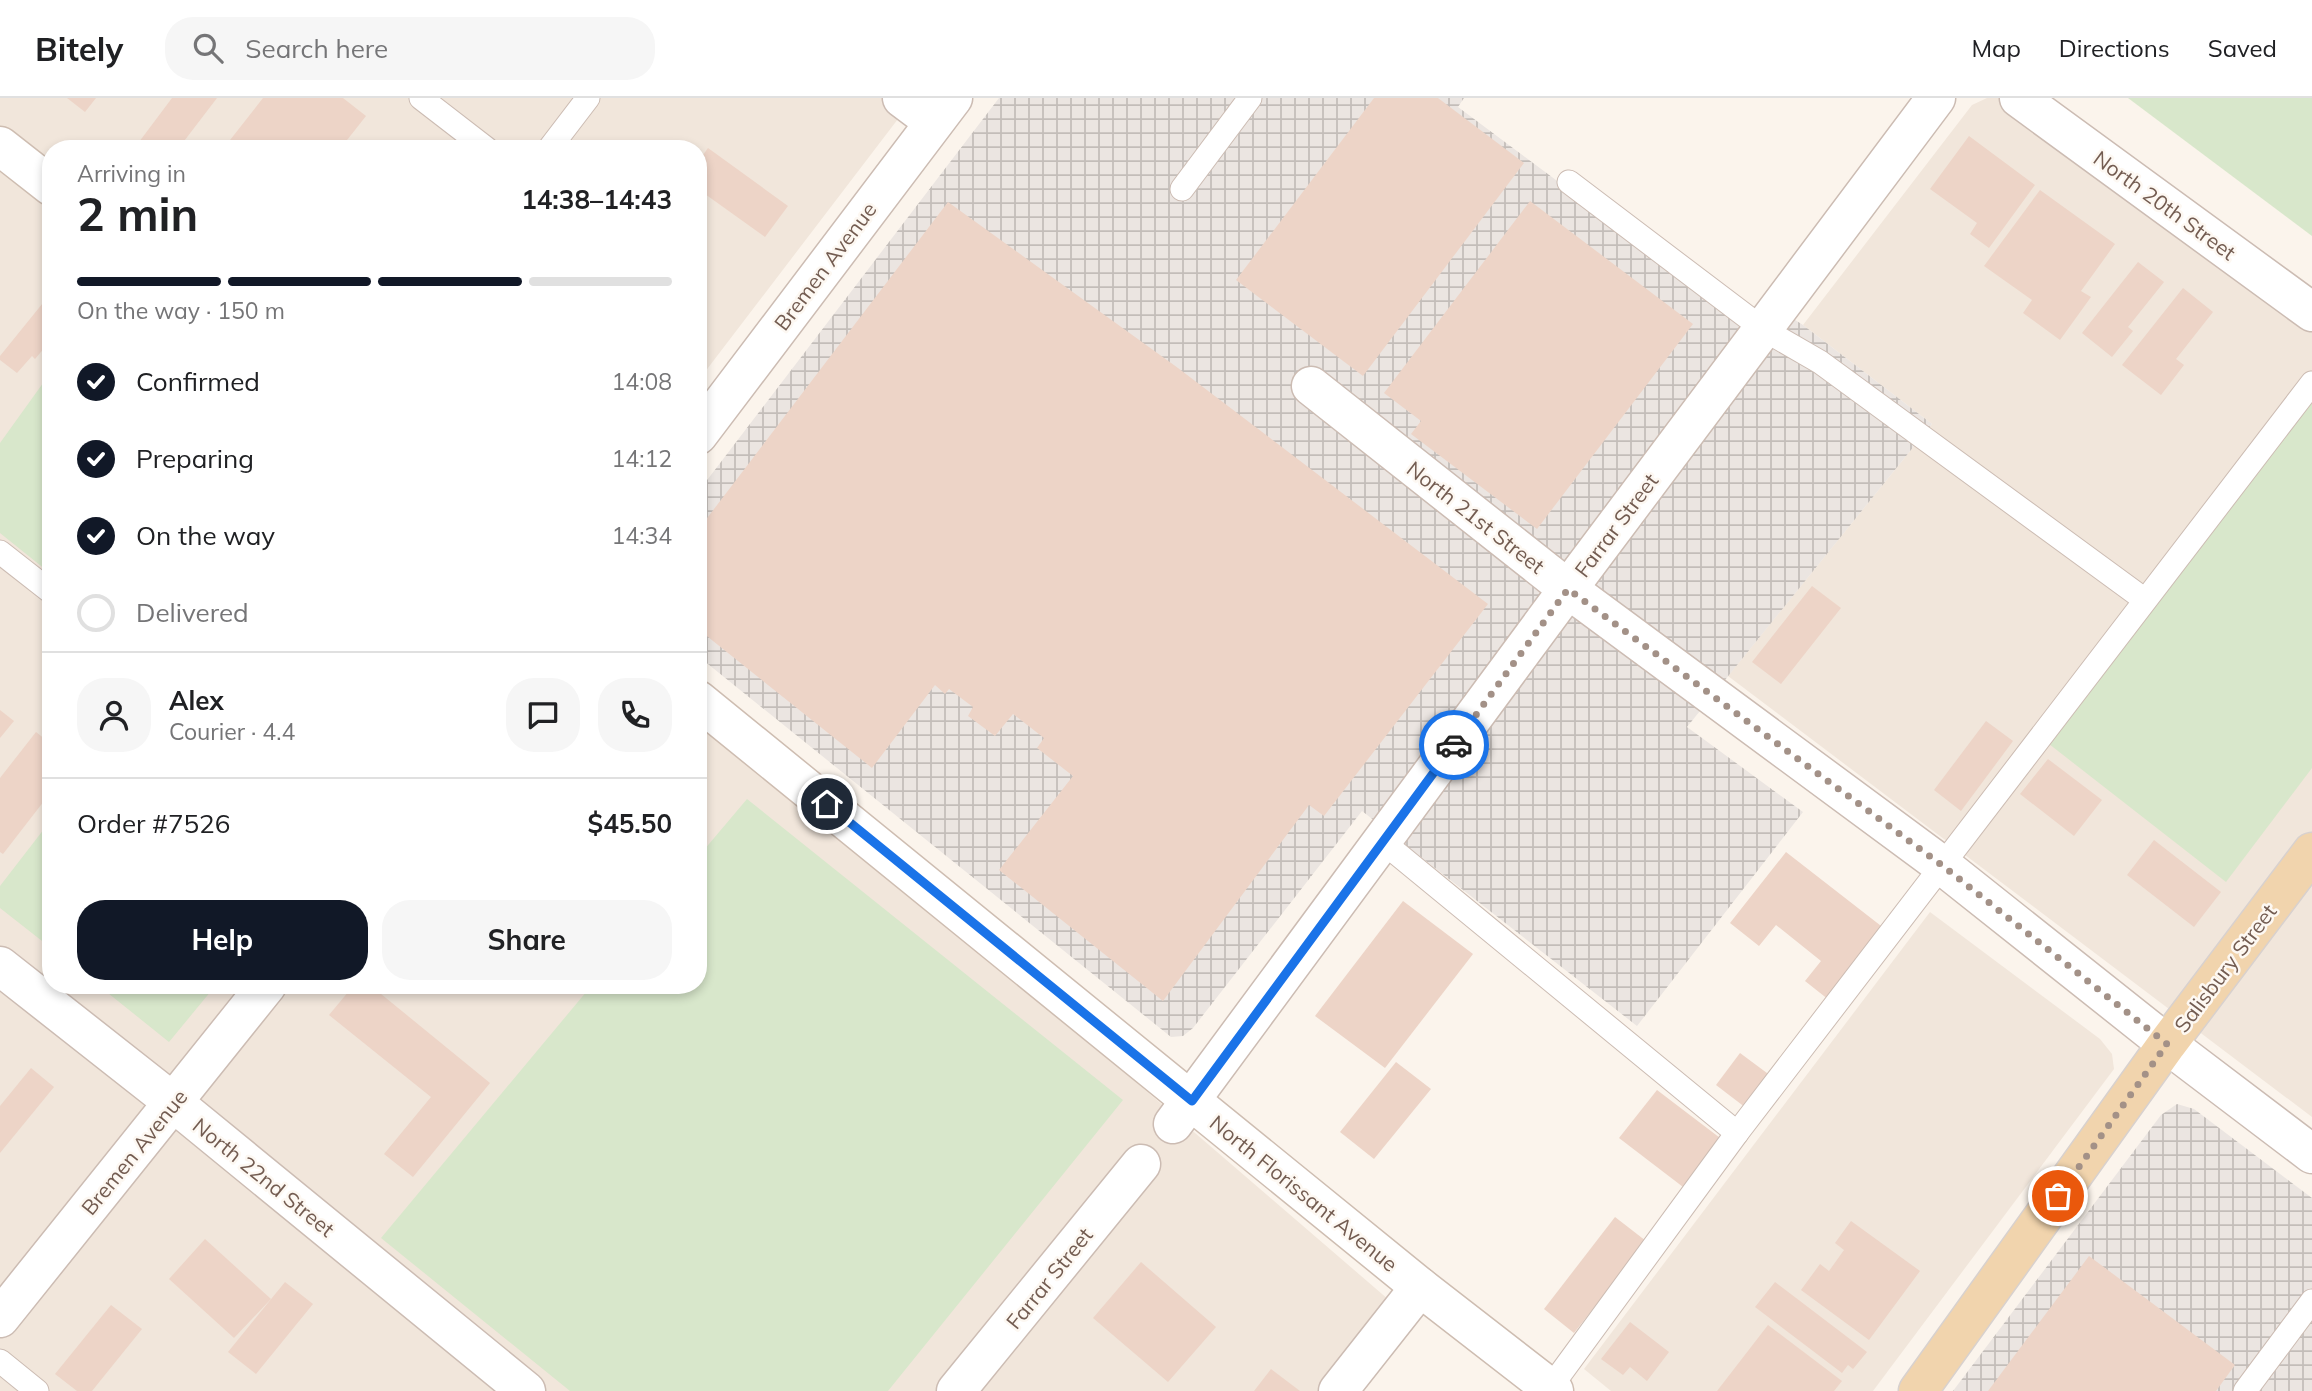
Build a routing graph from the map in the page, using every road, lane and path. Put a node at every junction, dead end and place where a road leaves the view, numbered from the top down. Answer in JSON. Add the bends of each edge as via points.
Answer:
{"nodes":[{"id":1,"x":422,"y":98,"type":"edge"},
{"id":2,"x":588,"y":98,"type":"edge"},
{"id":3,"x":902,"y":98,"type":"edge"},
{"id":4,"x":1250,"y":98,"type":"edge"},
{"id":5,"x":1936,"y":98,"type":"edge"},
{"id":6,"x":2019,"y":98,"type":"edge"},
{"id":7,"x":944,"y":110,"type":"edge"},
{"id":8,"x":476,"y":140,"type":"edge"},
{"id":9,"x":556,"y":140,"type":"edge"},
{"id":10,"x":0,"y":146,"type":"edge"},
{"id":11,"x":42,"y":179,"type":"edge"},
{"id":12,"x":1569,"y":182,"type":"dead end"},
{"id":13,"x":1182,"y":189,"type":"dead end"},
{"id":14,"x":2312,"y":312,"type":"edge"},
{"id":15,"x":1763,"y":329,"type":"junction"},
{"id":16,"x":2312,"y":383,"type":"edge"},
{"id":17,"x":1311,"y":386,"type":"dead end"},
{"id":18,"x":707,"y":423,"type":"edge"},
{"id":19,"x":0,"y":552,"type":"edge"},
{"id":20,"x":42,"y":585,"type":"edge"},
{"id":21,"x":1568,"y":589,"type":"junction"},
{"id":22,"x":2145,"y":600,"type":"junction"},
{"id":23,"x":707,"y":708,"type":"edge"},
{"id":24,"x":1383,"y":842,"type":"junction"},
{"id":25,"x":2312,"y":852,"type":"edge"},
{"id":26,"x":1943,"y":866,"type":"junction"},
{"id":27,"x":0,"y":966,"type":"edge"},
{"id":28,"x":260,"y":994,"type":"edge"},
{"id":29,"x":2167,"y":1044,"type":"junction"},
{"id":30,"x":174,"y":1103,"type":"junction"},
{"id":31,"x":1183,"y":1113,"type":"junction"},
{"id":32,"x":1737,"y":1133,"type":"junction"},
{"id":33,"x":2312,"y":1154,"type":"edge"},
{"id":34,"x":1141,"y":1164,"type":"dead end"},
{"id":35,"x":1420,"y":1287,"type":"junction"},
{"id":36,"x":2312,"y":1301,"type":"edge"},
{"id":37,"x":0,"y":1318,"type":"edge"},
{"id":38,"x":0,"y":1360,"type":"edge"},
{"id":39,"x":1552,"y":1390,"type":"edge"},
{"id":40,"x":37,"y":1391,"type":"edge"},
{"id":41,"x":526,"y":1391,"type":"edge"},
{"id":42,"x":956,"y":1391,"type":"edge"},
{"id":43,"x":1338,"y":1391,"type":"edge"},
{"id":44,"x":1918,"y":1391,"type":"edge"},
{"id":45,"x":2245,"y":1391,"type":"edge"}],
"edges":[{"from":1,"to":8,"type":"lane"},
{"from":2,"to":9,"type":"lane"},
{"from":3,"to":7,"type":"street"},
{"from":4,"to":13,"type":"lane"},
{"from":5,"to":15,"type":"street","name":"Farrar Street"},
{"from":6,"to":14,"type":"street","name":"North 20th Street"},
{"from":7,"to":18,"type":"street","name":"Bremen Avenue"},
{"from":10,"to":11,"type":"street"},
{"from":12,"to":15,"type":"lane"},
{"from":15,"to":21,"type":"street","name":"Farrar Street"},
{"from":15,"to":22,"type":"lane","via":[[1820,362]]},
{"from":16,"to":22,"type":"lane"},
{"from":17,"to":21,"type":"street","name":"North 21st Street"},
{"from":19,"to":20,"type":"lane"},
{"from":21,"to":24,"type":"street","name":"Farrar Street"},
{"from":21,"to":26,"type":"street","name":"North 21st Street"},
{"from":22,"to":26,"type":"lane"},
{"from":23,"to":31,"type":"street","name":"North Florissant Avenue"},
{"from":24,"to":31,"type":"street","name":"Farrar Street"},
{"from":24,"to":32,"type":"lane"},
{"from":25,"to":29,"type":"main road","name":"Salisbury Street"},
{"from":26,"to":29,"type":"street","name":"North 21st Street"},
{"from":26,"to":32,"type":"lane"},
{"from":27,"to":30,"type":"street","name":"North 22nd Street"},
{"from":28,"to":30,"type":"street","name":"Bremen Avenue"},
{"from":29,"to":33,"type":"street","name":"North 21st Street"},
{"from":29,"to":44,"type":"main road","name":"Salisbury Street"},
{"from":30,"to":37,"type":"street","name":"Bremen Avenue"},
{"from":30,"to":41,"type":"street","name":"North 22nd Street"},
{"from":31,"to":35,"type":"street","name":"North Florissant Avenue"},
{"from":32,"to":39,"type":"lane"},
{"from":34,"to":42,"type":"street","name":"Farrar Street"},
{"from":35,"to":39,"type":"street","name":"North Florissant Avenue"},
{"from":35,"to":43,"type":"street"},
{"from":36,"to":45,"type":"lane"},
{"from":38,"to":40,"type":"lane"}]}
